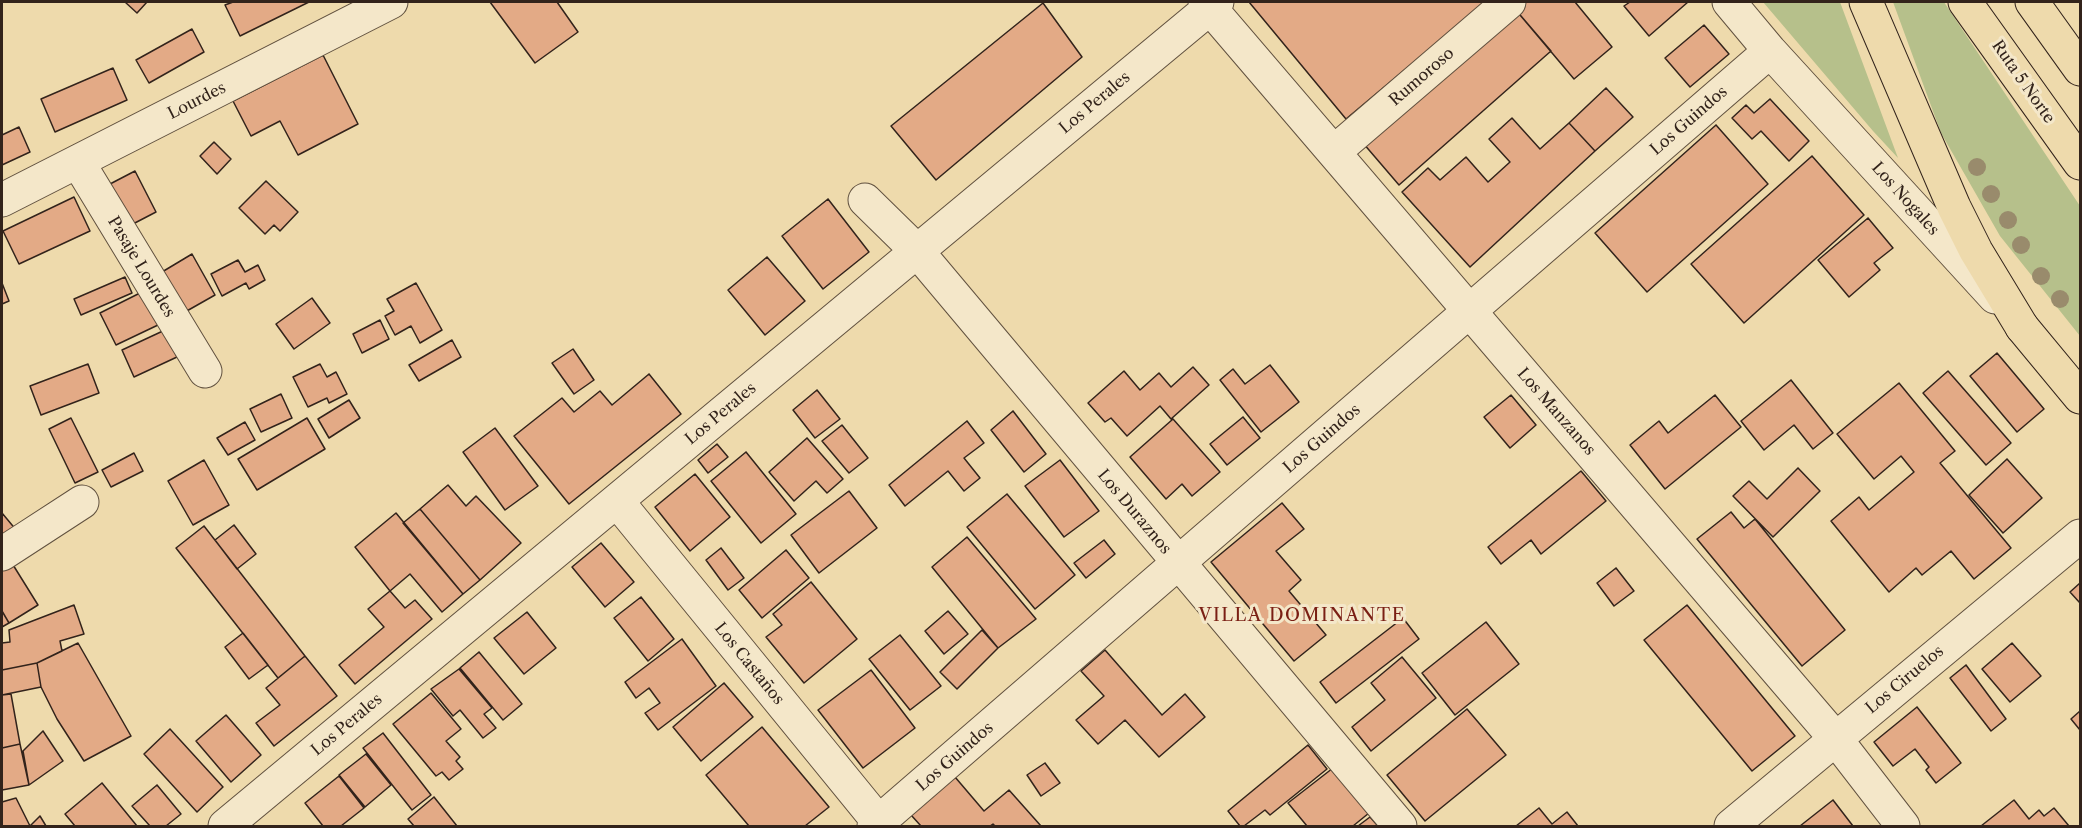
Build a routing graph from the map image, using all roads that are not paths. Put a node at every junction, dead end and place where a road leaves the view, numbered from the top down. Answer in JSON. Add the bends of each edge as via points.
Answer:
{"nodes":[{"id":1,"x":391,"y":2,"type":"edge"},
{"id":2,"x":1509,"y":2,"type":"edge"},
{"id":3,"x":1729,"y":2,"type":"edge"},
{"id":4,"x":1866,"y":2,"type":"edge"},
{"id":5,"x":1965,"y":2,"type":"edge"},
{"id":6,"x":2032,"y":2,"type":"edge"},
{"id":7,"x":1211,"y":4,"type":"edge"},
{"id":8,"x":1770,"y":51,"type":"junction"},
{"id":9,"x":2080,"y":69,"type":"edge"},
{"id":10,"x":1334,"y":152,"type":"junction"},
{"id":11,"x":78,"y":162,"type":"junction"},
{"id":12,"x":2080,"y":163,"type":"edge"},
{"id":13,"x":865,"y":200,"type":"dead end"},
{"id":14,"x":2,"y":201,"type":"edge"},
{"id":15,"x":917,"y":251,"type":"junction"},
{"id":16,"x":1469,"y":311,"type":"junction"},
{"id":17,"x":2022,"y":327,"type":"junction"},
{"id":18,"x":205,"y":371,"type":"dead end"},
{"id":19,"x":2080,"y":397,"type":"edge"},
{"id":20,"x":617,"y":501,"type":"junction"},
{"id":21,"x":82,"y":502,"type":"dead end"},
{"id":22,"x":2080,"y":536,"type":"edge"},
{"id":23,"x":2,"y":554,"type":"edge"},
{"id":24,"x":1178,"y":564,"type":"junction"},
{"id":25,"x":1835,"y":738,"type":"junction"},
{"id":26,"x":878,"y":825,"type":"edge"},
{"id":27,"x":225,"y":826,"type":"edge"},
{"id":28,"x":1400,"y":826,"type":"edge"},
{"id":29,"x":1731,"y":826,"type":"edge"},
{"id":30,"x":1903,"y":826,"type":"edge"}],
"edges":[{"from":1,"to":11,"type":"street","name":"Lourdes"},
{"from":2,"to":10,"type":"street","name":"Rumoroso"},
{"from":3,"to":8,"type":"street","name":"Los Nogales"},
{"from":4,"to":17,"type":"main road","via":[[1954,207]]},
{"from":5,"to":12,"type":"main road","name":"Ruta 5 Norte"},
{"from":6,"to":9,"type":"main road"},
{"from":7,"to":10,"type":"street","name":"Los Manzanos"},
{"from":7,"to":15,"type":"street","name":"Los Perales"},
{"from":8,"to":16,"type":"street","name":"Los Guindos"},
{"from":8,"to":17,"type":"street","name":"Los Nogales"},
{"from":10,"to":16,"type":"street","name":"Los Manzanos"},
{"from":11,"to":14,"type":"street","name":"Lourdes"},
{"from":11,"to":18,"type":"street","name":"Pasaje Lourdes"},
{"from":13,"to":15,"type":"street","name":"Los Duraznos"},
{"from":15,"to":20,"type":"street","name":"Los Perales"},
{"from":15,"to":24,"type":"street","name":"Los Duraznos"},
{"from":16,"to":24,"type":"street","name":"Los Guindos"},
{"from":16,"to":25,"type":"street","name":"Los Manzanos"},
{"from":17,"to":19,"type":"main road","name":"Los Nogales"},
{"from":20,"to":26,"type":"street","name":"Los Castaños"},
{"from":20,"to":27,"type":"street","name":"Los Perales"},
{"from":21,"to":23,"type":"street"},
{"from":22,"to":25,"type":"street","name":"Los Ciruelos"},
{"from":24,"to":26,"type":"street","name":"Los Guindos"},
{"from":24,"to":28,"type":"street","name":"Los Duraznos"},
{"from":25,"to":29,"type":"street","name":"Los Ciruelos"},
{"from":25,"to":30,"type":"street","name":"Los Manzanos"}]}
